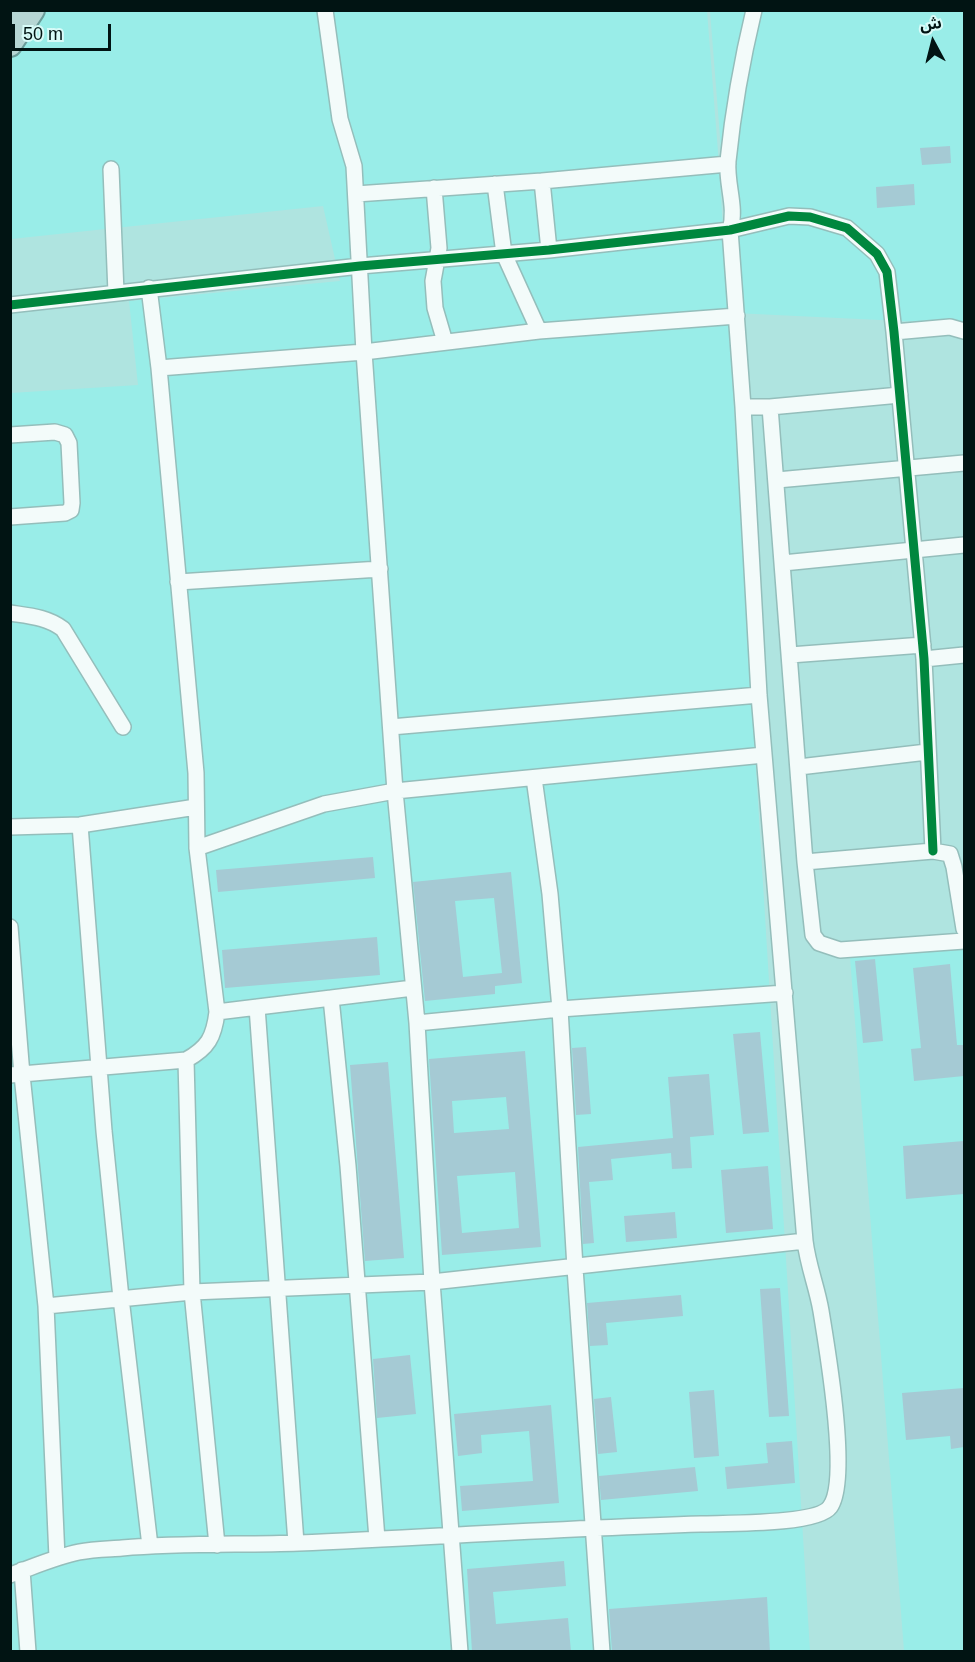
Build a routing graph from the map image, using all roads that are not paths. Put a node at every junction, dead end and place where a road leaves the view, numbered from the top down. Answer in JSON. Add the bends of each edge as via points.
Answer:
{"nodes":[{"id":1,"x":33,"y":10,"type":"edge"},
{"id":2,"x":326,"y":10,"type":"edge"},
{"id":3,"x":754,"y":10,"type":"edge"},
{"id":4,"x":10,"y":45,"type":"edge"},
{"id":5,"x":728,"y":164,"type":"junction"},
{"id":6,"x":111,"y":170,"type":"dead end"},
{"id":7,"x":542,"y":181,"type":"junction"},
{"id":8,"x":495,"y":184,"type":"junction"},
{"id":9,"x":434,"y":188,"type":"junction"},
{"id":10,"x":356,"y":194,"type":"junction"},
{"id":11,"x":730,"y":230,"type":"junction"},
{"id":12,"x":549,"y":250,"type":"junction"},
{"id":13,"x":504,"y":254,"type":"junction"},
{"id":14,"x":437,"y":260,"type":"junction"},
{"id":15,"x":360,"y":266,"type":"junction"},
{"id":16,"x":149,"y":288,"type":"junction"},
{"id":17,"x":116,"y":293,"type":"junction"},
{"id":18,"x":10,"y":305,"type":"edge"},
{"id":19,"x":737,"y":316,"type":"junction"},
{"id":20,"x":539,"y":331,"type":"junction"},
{"id":21,"x":894,"y":332,"type":"junction"},
{"id":22,"x":964,"y":332,"type":"edge"},
{"id":23,"x":445,"y":342,"type":"junction"},
{"id":24,"x":364,"y":352,"type":"junction"},
{"id":25,"x":159,"y":368,"type":"junction"},
{"id":26,"x":900,"y":395,"type":"junction"},
{"id":27,"x":743,"y":407,"type":"junction"},
{"id":28,"x":770,"y":407,"type":"junction"},
{"id":29,"x":10,"y":435,"type":"edge"},
{"id":30,"x":964,"y":463,"type":"edge"},
{"id":31,"x":907,"y":468,"type":"junction"},
{"id":32,"x":777,"y":480,"type":"junction"},
{"id":33,"x":10,"y":517,"type":"edge"},
{"id":34,"x":964,"y":545,"type":"edge"},
{"id":35,"x":914,"y":550,"type":"junction"},
{"id":36,"x":783,"y":562,"type":"junction"},
{"id":37,"x":380,"y":569,"type":"junction"},
{"id":38,"x":178,"y":582,"type":"junction"},
{"id":39,"x":10,"y":613,"type":"edge"},
{"id":40,"x":924,"y":652,"type":"junction"},
{"id":41,"x":964,"y":655,"type":"edge"},
{"id":42,"x":790,"y":656,"type":"junction"},
{"id":43,"x":759,"y":695,"type":"junction"},
{"id":44,"x":123,"y":727,"type":"dead end"},
{"id":45,"x":391,"y":727,"type":"junction"},
{"id":46,"x":927,"y":752,"type":"junction"},
{"id":47,"x":764,"y":755,"type":"junction"},
{"id":48,"x":799,"y":767,"type":"junction"},
{"id":49,"x":534,"y":778,"type":"junction"},
{"id":50,"x":395,"y":791,"type":"junction"},
{"id":51,"x":195,"y":807,"type":"junction"},
{"id":52,"x":80,"y":825,"type":"junction"},
{"id":53,"x":10,"y":827,"type":"edge"},
{"id":54,"x":197,"y":848,"type":"junction"},
{"id":55,"x":933,"y":851,"type":"junction"},
{"id":56,"x":805,"y":862,"type":"junction"},
{"id":57,"x":10,"y":927,"type":"edge"},
{"id":58,"x":964,"y":929,"type":"edge"},
{"id":59,"x":964,"y":940,"type":"edge"},
{"id":60,"x":413,"y":988,"type":"junction"},
{"id":61,"x":785,"y":993,"type":"junction"},
{"id":62,"x":331,"y":998,"type":"junction"},
{"id":63,"x":257,"y":1007,"type":"junction"},
{"id":64,"x":560,"y":1009,"type":"junction"},
{"id":65,"x":217,"y":1012,"type":"junction"},
{"id":66,"x":417,"y":1023,"type":"junction"},
{"id":67,"x":186,"y":1060,"type":"junction"},
{"id":68,"x":99,"y":1068,"type":"junction"},
{"id":69,"x":16,"y":1075,"type":"edge"},
{"id":70,"x":805,"y":1241,"type":"junction"},
{"id":71,"x":575,"y":1268,"type":"junction"},
{"id":72,"x":432,"y":1282,"type":"junction"},
{"id":73,"x":356,"y":1285,"type":"junction"},
{"id":74,"x":276,"y":1288,"type":"junction"},
{"id":75,"x":192,"y":1292,"type":"junction"},
{"id":76,"x":121,"y":1298,"type":"junction"},
{"id":77,"x":46,"y":1306,"type":"junction"},
{"id":78,"x":593,"y":1527,"type":"junction"},
{"id":79,"x":451,"y":1536,"type":"junction"},
{"id":80,"x":377,"y":1539,"type":"junction"},
{"id":81,"x":296,"y":1543,"type":"junction"},
{"id":82,"x":217,"y":1545,"type":"junction"},
{"id":83,"x":150,"y":1546,"type":"junction"},
{"id":84,"x":57,"y":1558,"type":"junction"},
{"id":85,"x":16,"y":1573,"type":"edge"},
{"id":86,"x":28,"y":1652,"type":"edge"},
{"id":87,"x":460,"y":1652,"type":"edge"},
{"id":88,"x":602,"y":1652,"type":"edge"}],
"edges":[{"from":1,"to":4,"type":"highway"},
{"from":2,"to":10,"type":"street","via":[[340,120],[354,166]]},
{"from":3,"to":5,"type":"street","via":[[739,76]]},
{"from":5,"to":7,"type":"street"},
{"from":5,"to":11,"type":"street","via":[[733,211]]},
{"from":6,"to":17,"type":"street"},
{"from":7,"to":8,"type":"street"},
{"from":7,"to":12,"type":"street"},
{"from":8,"to":9,"type":"street"},
{"from":8,"to":13,"type":"street"},
{"from":9,"to":10,"type":"street"},
{"from":9,"to":14,"type":"street"},
{"from":10,"to":15,"type":"street"},
{"from":11,"to":12,"type":"street"},
{"from":11,"to":19,"type":"street"},
{"from":11,"to":21,"type":"street","via":[[789,216],[810,216],[847,228],[877,254],[887,272]]},
{"from":12,"to":13,"type":"street"},
{"from":13,"to":14,"type":"street"},
{"from":13,"to":20,"type":"street"},
{"from":14,"to":15,"type":"street"},
{"from":14,"to":23,"type":"street","via":[[433,281],[435,308]]},
{"from":15,"to":16,"type":"street"},
{"from":15,"to":24,"type":"street"},
{"from":16,"to":17,"type":"street"},
{"from":16,"to":25,"type":"street"},
{"from":17,"to":18,"type":"street"},
{"from":19,"to":20,"type":"street"},
{"from":19,"to":27,"type":"street"},
{"from":20,"to":23,"type":"street"},
{"from":21,"to":22,"type":"street","via":[[950,327]]},
{"from":21,"to":26,"type":"street"},
{"from":23,"to":24,"type":"street"},
{"from":24,"to":25,"type":"street"},
{"from":24,"to":37,"type":"street"},
{"from":25,"to":38,"type":"street"},
{"from":26,"to":28,"type":"street"},
{"from":26,"to":31,"type":"street"},
{"from":27,"to":28,"type":"street"},
{"from":27,"to":43,"type":"street"},
{"from":28,"to":32,"type":"street"},
{"from":29,"to":33,"type":"street","via":[[65,435],[69,443],[72,503],[71,510],[64,513]]},
{"from":30,"to":31,"type":"street"},
{"from":31,"to":32,"type":"street"},
{"from":31,"to":35,"type":"street"},
{"from":32,"to":36,"type":"street"},
{"from":34,"to":35,"type":"street"},
{"from":35,"to":36,"type":"street"},
{"from":35,"to":40,"type":"street"},
{"from":36,"to":42,"type":"street"},
{"from":37,"to":38,"type":"street"},
{"from":37,"to":45,"type":"street"},
{"from":38,"to":51,"type":"street","via":[[196,772]]},
{"from":39,"to":44,"type":"street","via":[[53,621],[63,629]]},
{"from":40,"to":41,"type":"street"},
{"from":40,"to":42,"type":"street"},
{"from":40,"to":46,"type":"street"},
{"from":42,"to":48,"type":"street"},
{"from":43,"to":45,"type":"street"},
{"from":43,"to":47,"type":"street"},
{"from":45,"to":50,"type":"street"},
{"from":46,"to":48,"type":"street"},
{"from":46,"to":55,"type":"street"},
{"from":47,"to":49,"type":"street"},
{"from":47,"to":61,"type":"street"},
{"from":48,"to":56,"type":"street"},
{"from":49,"to":50,"type":"street"},
{"from":49,"to":64,"type":"street"},
{"from":50,"to":54,"type":"street","via":[[324,804]]},
{"from":50,"to":60,"type":"street"},
{"from":51,"to":52,"type":"street"},
{"from":51,"to":54,"type":"street"},
{"from":52,"to":53,"type":"street"},
{"from":52,"to":68,"type":"street"},
{"from":54,"to":65,"type":"street"},
{"from":55,"to":56,"type":"street"},
{"from":55,"to":58,"type":"street","via":[[950,854]]},
{"from":56,"to":59,"type":"street","via":[[813,935],[819,944],[840,950]]},
{"from":57,"to":69,"type":"street"},
{"from":60,"to":62,"type":"street"},
{"from":60,"to":66,"type":"street"},
{"from":61,"to":64,"type":"street"},
{"from":61,"to":70,"type":"street"},
{"from":62,"to":63,"type":"street"},
{"from":62,"to":73,"type":"street"},
{"from":63,"to":65,"type":"street"},
{"from":63,"to":74,"type":"street"},
{"from":64,"to":66,"type":"street"},
{"from":64,"to":71,"type":"street"},
{"from":65,"to":67,"type":"street","via":[[215,1027],[202,1051]]},
{"from":66,"to":72,"type":"street"},
{"from":67,"to":68,"type":"street"},
{"from":67,"to":75,"type":"street"},
{"from":68,"to":69,"type":"street"},
{"from":68,"to":76,"type":"street"},
{"from":69,"to":77,"type":"street"},
{"from":70,"to":71,"type":"street"},
{"from":70,"to":78,"type":"street","via":[[820,1308],[836,1419],[837,1485],[832,1505],[813,1518]]},
{"from":71,"to":72,"type":"street"},
{"from":71,"to":78,"type":"street"},
{"from":72,"to":73,"type":"street"},
{"from":72,"to":79,"type":"street"},
{"from":73,"to":74,"type":"street"},
{"from":73,"to":80,"type":"street"},
{"from":74,"to":75,"type":"street"},
{"from":74,"to":81,"type":"street"},
{"from":75,"to":76,"type":"street"},
{"from":75,"to":82,"type":"street"},
{"from":76,"to":77,"type":"street"},
{"from":76,"to":83,"type":"street"},
{"from":77,"to":84,"type":"street"},
{"from":78,"to":79,"type":"street"},
{"from":78,"to":88,"type":"street"},
{"from":79,"to":80,"type":"street"},
{"from":79,"to":87,"type":"street"},
{"from":80,"to":81,"type":"street"},
{"from":81,"to":82,"type":"street"},
{"from":82,"to":83,"type":"street"},
{"from":83,"to":84,"type":"street","via":[[80,1552]]},
{"from":84,"to":85,"type":"street"},
{"from":85,"to":86,"type":"street"}]}
